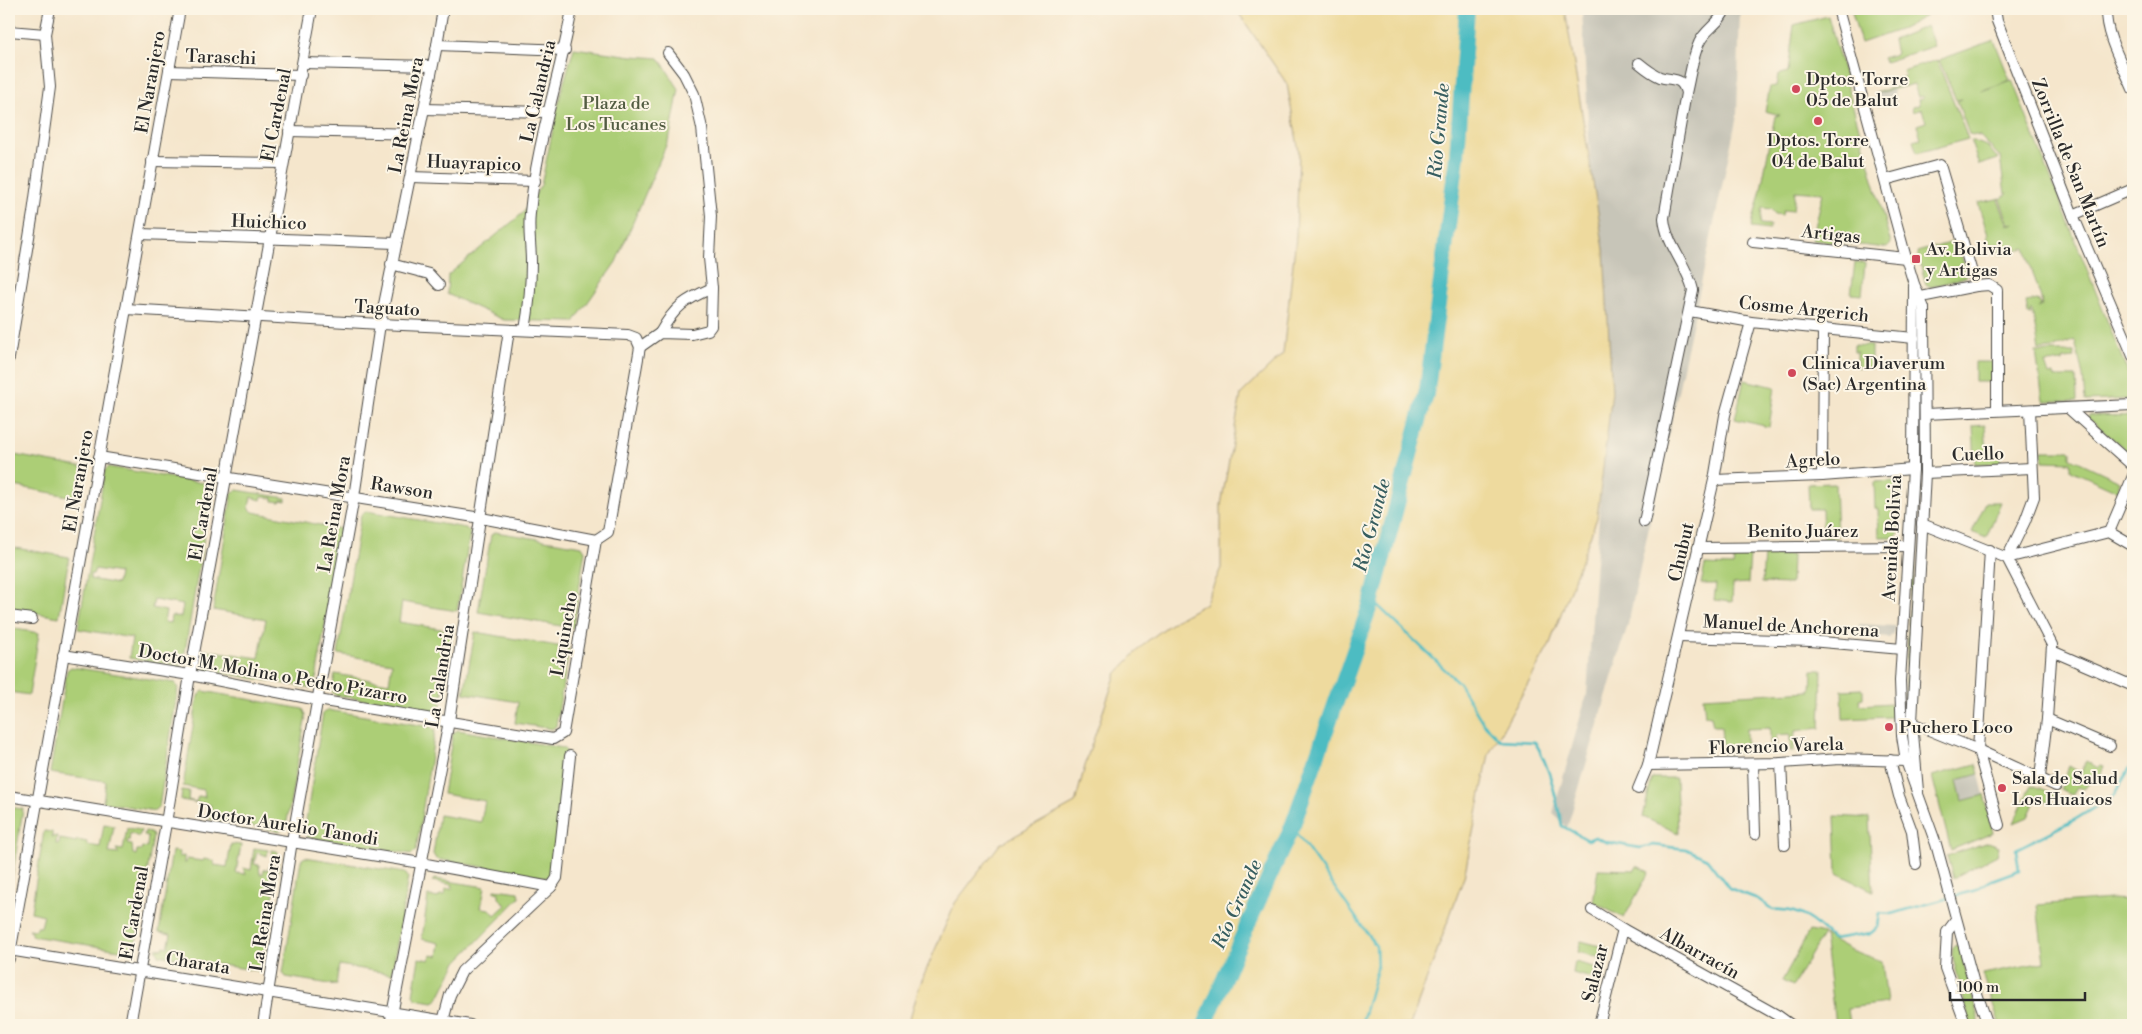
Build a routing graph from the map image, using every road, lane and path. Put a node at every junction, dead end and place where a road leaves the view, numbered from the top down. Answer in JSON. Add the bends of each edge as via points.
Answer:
{"nodes":[{"id":1,"x":50,"y":9,"type":"edge"},
{"id":2,"x":180,"y":9,"type":"edge"},
{"id":3,"x":312,"y":9,"type":"edge"},
{"id":4,"x":443,"y":9,"type":"edge"},
{"id":5,"x":572,"y":9,"type":"edge"},
{"id":6,"x":1725,"y":9,"type":"edge"},
{"id":7,"x":1838,"y":9,"type":"edge"},
{"id":8,"x":1995,"y":9,"type":"edge"},
{"id":9,"x":2106,"y":9,"type":"edge"},
{"id":10,"x":9,"y":31,"type":"edge"},
{"id":11,"x":45,"y":34,"type":"junction"},
{"id":12,"x":437,"y":45,"type":"junction"},
{"id":13,"x":565,"y":50,"type":"junction"},
{"id":14,"x":668,"y":53,"type":"dead end"},
{"id":15,"x":303,"y":63,"type":"junction"},
{"id":16,"x":1639,"y":63,"type":"dead end"},
{"id":17,"x":432,"y":66,"type":"junction"},
{"id":18,"x":169,"y":71,"type":"junction"},
{"id":19,"x":300,"y":76,"type":"junction"},
{"id":20,"x":2133,"y":89,"type":"edge"},
{"id":21,"x":1686,"y":93,"type":"junction"},
{"id":22,"x":424,"y":109,"type":"junction"},
{"id":23,"x":548,"y":112,"type":"junction"},
{"id":24,"x":289,"y":131,"type":"junction"},
{"id":25,"x":418,"y":134,"type":"junction"},
{"id":26,"x":152,"y":161,"type":"junction"},
{"id":27,"x":283,"y":163,"type":"junction"},
{"id":28,"x":411,"y":177,"type":"junction"},
{"id":29,"x":1885,"y":180,"type":"junction"},
{"id":30,"x":535,"y":181,"type":"junction"},
{"id":31,"x":2133,"y":189,"type":"edge"},
{"id":32,"x":2073,"y":215,"type":"junction"},
{"id":33,"x":140,"y":234,"type":"junction"},
{"id":34,"x":269,"y":238,"type":"junction"},
{"id":35,"x":1753,"y":242,"type":"dead end"},
{"id":36,"x":396,"y":243,"type":"junction"},
{"id":37,"x":1906,"y":258,"type":"junction"},
{"id":38,"x":391,"y":264,"type":"junction"},
{"id":39,"x":1914,"y":284,"type":"junction"},
{"id":40,"x":439,"y":285,"type":"dead end"},
{"id":41,"x":1976,"y":286,"type":"junction"},
{"id":42,"x":712,"y":288,"type":"junction"},
{"id":43,"x":1921,"y":297,"type":"junction"},
{"id":44,"x":126,"y":309,"type":"junction"},
{"id":45,"x":1690,"y":311,"type":"junction"},
{"id":46,"x":254,"y":317,"type":"junction"},
{"id":47,"x":1751,"y":322,"type":"junction"},
{"id":48,"x":380,"y":324,"type":"junction"},
{"id":49,"x":1823,"y":328,"type":"junction"},
{"id":50,"x":508,"y":330,"type":"junction"},
{"id":51,"x":525,"y":330,"type":"junction"},
{"id":52,"x":11,"y":332,"type":"edge"},
{"id":53,"x":660,"y":333,"type":"junction"},
{"id":54,"x":1914,"y":338,"type":"junction"},
{"id":55,"x":640,"y":346,"type":"junction"},
{"id":56,"x":2133,"y":356,"type":"edge"},
{"id":57,"x":9,"y":358,"type":"edge"},
{"id":58,"x":2133,"y":405,"type":"edge"},
{"id":59,"x":2068,"y":408,"type":"junction"},
{"id":60,"x":1997,"y":410,"type":"junction"},
{"id":61,"x":2030,"y":410,"type":"junction"},
{"id":62,"x":1925,"y":414,"type":"junction"},
{"id":63,"x":99,"y":457,"type":"junction"},
{"id":64,"x":2133,"y":466,"type":"edge"},
{"id":65,"x":2032,"y":468,"type":"junction"},
{"id":66,"x":1913,"y":469,"type":"junction"},
{"id":67,"x":1925,"y":473,"type":"junction"},
{"id":68,"x":227,"y":476,"type":"junction"},
{"id":69,"x":1822,"y":476,"type":"junction"},
{"id":70,"x":2133,"y":476,"type":"edge"},
{"id":71,"x":1714,"y":480,"type":"junction"},
{"id":72,"x":354,"y":497,"type":"junction"},
{"id":73,"x":481,"y":518,"type":"junction"},
{"id":74,"x":1644,"y":522,"type":"dead end"},
{"id":75,"x":1922,"y":524,"type":"junction"},
{"id":76,"x":2109,"y":532,"type":"junction"},
{"id":77,"x":596,"y":540,"type":"junction"},
{"id":78,"x":1908,"y":546,"type":"junction"},
{"id":79,"x":2133,"y":546,"type":"edge"},
{"id":80,"x":1698,"y":548,"type":"junction"},
{"id":81,"x":1990,"y":550,"type":"junction"},
{"id":82,"x":2008,"y":558,"type":"junction"},
{"id":83,"x":9,"y":616,"type":"edge"},
{"id":84,"x":32,"y":619,"type":"dead end"},
{"id":85,"x":1679,"y":636,"type":"junction"},
{"id":86,"x":1902,"y":649,"type":"junction"},
{"id":87,"x":2052,"y":651,"type":"junction"},
{"id":88,"x":63,"y":655,"type":"junction"},
{"id":89,"x":190,"y":675,"type":"junction"},
{"id":90,"x":2133,"y":686,"type":"edge"},
{"id":91,"x":318,"y":700,"type":"junction"},
{"id":92,"x":2047,"y":718,"type":"junction"},
{"id":93,"x":1901,"y":720,"type":"junction"},
{"id":94,"x":449,"y":721,"type":"junction"},
{"id":95,"x":1912,"y":722,"type":"junction"},
{"id":96,"x":563,"y":733,"type":"joint"},
{"id":97,"x":2110,"y":746,"type":"dead end"},
{"id":98,"x":1978,"y":750,"type":"junction"},
{"id":99,"x":570,"y":756,"type":"dead end"},
{"id":100,"x":1890,"y":760,"type":"junction"},
{"id":101,"x":1906,"y":761,"type":"junction"},
{"id":102,"x":1780,"y":763,"type":"junction"},
{"id":103,"x":1753,"y":764,"type":"junction"},
{"id":104,"x":1648,"y":765,"type":"junction"},
{"id":105,"x":2040,"y":778,"type":"junction"},
{"id":106,"x":2056,"y":786,"type":"dead end"},
{"id":107,"x":1638,"y":789,"type":"dead end"},
{"id":108,"x":1918,"y":791,"type":"junction"},
{"id":109,"x":9,"y":796,"type":"edge"},
{"id":110,"x":39,"y":801,"type":"junction"},
{"id":111,"x":166,"y":823,"type":"junction"},
{"id":112,"x":1998,"y":825,"type":"dead end"},
{"id":113,"x":1756,"y":834,"type":"dead end"},
{"id":114,"x":292,"y":841,"type":"junction"},
{"id":115,"x":1784,"y":845,"type":"dead end"},
{"id":116,"x":421,"y":862,"type":"junction"},
{"id":117,"x":1916,"y":864,"type":"dead end"},
{"id":118,"x":550,"y":887,"type":"junction"},
{"id":119,"x":1592,"y":910,"type":"dead end"},
{"id":120,"x":1956,"y":920,"type":"junction"},
{"id":121,"x":1623,"y":929,"type":"junction"},
{"id":122,"x":9,"y":953,"type":"edge"},
{"id":123,"x":140,"y":970,"type":"junction"},
{"id":124,"x":269,"y":992,"type":"junction"},
{"id":125,"x":392,"y":1012,"type":"junction"},
{"id":126,"x":443,"y":1021,"type":"junction"},
{"id":127,"x":130,"y":1025,"type":"edge"},
{"id":128,"x":263,"y":1025,"type":"edge"},
{"id":129,"x":390,"y":1025,"type":"edge"},
{"id":130,"x":470,"y":1025,"type":"edge"},
{"id":131,"x":1599,"y":1025,"type":"edge"},
{"id":132,"x":1791,"y":1025,"type":"edge"},
{"id":133,"x":1966,"y":1025,"type":"edge"},
{"id":134,"x":1988,"y":1025,"type":"edge"}],
"edges":[{"from":1,"to":11,"type":"street"},
{"from":2,"to":18,"type":"street","name":"El Naranjero"},
{"from":3,"to":15,"type":"street","name":"El Cardenal"},
{"from":4,"to":12,"type":"street","name":"La Reina Mora"},
{"from":5,"to":13,"type":"street","name":"La Calandria"},
{"from":6,"to":21,"type":"street","via":[[1723,16],[1698,43]]},
{"from":7,"to":29,"type":"street","name":"Avenida Bolivia"},
{"from":8,"to":32,"type":"street","name":"Zorrilla de San Martín"},
{"from":9,"to":20,"type":"street","via":[[2112,39]]},
{"from":10,"to":11,"type":"street"},
{"from":11,"to":52,"type":"street","via":[[50,87],[33,213]]},
{"from":12,"to":13,"type":"street"},
{"from":12,"to":17,"type":"street","name":"La Reina Mora"},
{"from":13,"to":23,"type":"street","name":"La Calandria"},
{"from":14,"to":42,"type":"street","via":[[694,94],[702,128],[711,216],[709,258]]},
{"from":15,"to":17,"type":"street"},
{"from":15,"to":19,"type":"street","name":"El Cardenal"},
{"from":16,"to":21,"type":"street","via":[[1659,76],[1678,80]]},
{"from":17,"to":22,"type":"street","name":"La Reina Mora"},
{"from":18,"to":19,"type":"street","name":"Taraschi"},
{"from":18,"to":26,"type":"street","name":"El Naranjero"},
{"from":19,"to":24,"type":"street","name":"El Cardenal"},
{"from":21,"to":45,"type":"street","via":[[1664,218],[1669,241],[1690,276],[1693,290]]},
{"from":22,"to":23,"type":"street"},
{"from":22,"to":25,"type":"street","name":"La Reina Mora"},
{"from":23,"to":30,"type":"street","name":"La Calandria"},
{"from":24,"to":25,"type":"street","name":"Huayrapico"},
{"from":24,"to":27,"type":"street","name":"El Cardenal"},
{"from":25,"to":28,"type":"street","name":"La Reina Mora"},
{"from":26,"to":27,"type":"street"},
{"from":26,"to":33,"type":"street","name":"El Naranjero"},
{"from":27,"to":34,"type":"street","name":"El Cardenal"},
{"from":28,"to":30,"type":"street","name":"Huayrapico"},
{"from":28,"to":36,"type":"street","name":"La Reina Mora"},
{"from":29,"to":37,"type":"street","name":"Avenida Bolivia"},
{"from":29,"to":41,"type":"street","via":[[1940,165]]},
{"from":30,"to":51,"type":"street","name":"La Calandria","via":[[530,214],[530,301]]},
{"from":31,"to":32,"type":"street"},
{"from":32,"to":56,"type":"street","name":"Zorrilla de San Martín"},
{"from":33,"to":34,"type":"street","name":"Huichico"},
{"from":33,"to":44,"type":"street","name":"El Naranjero"},
{"from":34,"to":36,"type":"street","name":"Huichico"},
{"from":34,"to":46,"type":"street","name":"El Cardenal"},
{"from":35,"to":37,"type":"street","name":"Artigas"},
{"from":36,"to":38,"type":"street","name":"La Reina Mora"},
{"from":37,"to":39,"type":"street","name":"Avenida Bolivia"},
{"from":38,"to":40,"type":"street","via":[[429,274]]},
{"from":38,"to":48,"type":"street","name":"La Reina Mora"},
{"from":39,"to":43,"type":"street","name":"Avenida Bolivia"},
{"from":39,"to":54,"type":"street","name":"Avenida Bolivia"},
{"from":41,"to":43,"type":"street"},
{"from":41,"to":60,"type":"street","via":[[1989,285],[1997,290]]},
{"from":42,"to":53,"type":"street","via":[[686,300],[670,316]]},
{"from":42,"to":53,"type":"street","via":[[708,330],[692,334]]},
{"from":43,"to":62,"type":"street","name":"Avenida Bolivia","via":[[1924,308]]},
{"from":44,"to":46,"type":"street","name":"Taguato"},
{"from":44,"to":63,"type":"street","name":"El Naranjero"},
{"from":45,"to":47,"type":"street","name":"Cosme Argerich"},
{"from":45,"to":74,"type":"street"},
{"from":46,"to":48,"type":"street","name":"Taguato"},
{"from":46,"to":68,"type":"street","name":"El Cardenal"},
{"from":47,"to":49,"type":"street","name":"Cosme Argerich"},
{"from":47,"to":71,"type":"street","name":"Chubut","via":[[1725,415]]},
{"from":48,"to":50,"type":"street","name":"Taguato"},
{"from":48,"to":72,"type":"street","name":"La Reina Mora"},
{"from":49,"to":54,"type":"street","name":"Cosme Argerich"},
{"from":49,"to":69,"type":"street"},
{"from":50,"to":51,"type":"street","name":"Taguato"},
{"from":50,"to":73,"type":"street","name":"La Calandria"},
{"from":51,"to":55,"type":"street","name":"Taguato","via":[[628,335],[636,338]]},
{"from":52,"to":57,"type":"street"},
{"from":53,"to":55,"type":"street"},
{"from":54,"to":66,"type":"street","name":"Avenida Bolivia"},
{"from":55,"to":77,"type":"street","via":[[608,532]]},
{"from":58,"to":59,"type":"street"},
{"from":59,"to":61,"type":"street"},
{"from":59,"to":64,"type":"street"},
{"from":60,"to":61,"type":"street"},
{"from":60,"to":62,"type":"street"},
{"from":61,"to":65,"type":"street"},
{"from":62,"to":67,"type":"street","name":"Avenida Bolivia"},
{"from":63,"to":68,"type":"street","name":"Rawson"},
{"from":63,"to":88,"type":"street","name":"El Naranjero"},
{"from":65,"to":67,"type":"street","name":"Cuello"},
{"from":65,"to":82,"type":"street","via":[[2034,497]]},
{"from":66,"to":69,"type":"street","name":"Agrelo"},
{"from":66,"to":78,"type":"street","name":"Avenida Bolivia"},
{"from":67,"to":75,"type":"street","name":"Avenida Bolivia"},
{"from":68,"to":72,"type":"street","name":"Rawson"},
{"from":68,"to":89,"type":"street","name":"El Cardenal"},
{"from":69,"to":71,"type":"street","name":"Agrelo"},
{"from":70,"to":76,"type":"street"},
{"from":71,"to":80,"type":"street","name":"Chubut"},
{"from":72,"to":73,"type":"street","name":"Rawson"},
{"from":72,"to":91,"type":"street","name":"La Reina Mora"},
{"from":73,"to":77,"type":"street","name":"Rawson"},
{"from":73,"to":94,"type":"street","name":"La Calandria"},
{"from":75,"to":81,"type":"street"},
{"from":75,"to":95,"type":"street","name":"Avenida Bolivia"},
{"from":76,"to":79,"type":"street"},
{"from":76,"to":82,"type":"street"},
{"from":77,"to":96,"type":"street","name":"Liquincho"},
{"from":78,"to":80,"type":"street","name":"Benito Juárez"},
{"from":78,"to":86,"type":"street","name":"Avenida Bolivia"},
{"from":80,"to":85,"type":"street","name":"Chubut"},
{"from":81,"to":82,"type":"street"},
{"from":81,"to":98,"type":"street"},
{"from":82,"to":87,"type":"street","via":[[2052,645]]},
{"from":83,"to":84,"type":"street"},
{"from":85,"to":86,"type":"street","name":"Manuel de Anchorena","via":[[1810,641]]},
{"from":85,"to":104,"type":"street","name":"Chubut"},
{"from":86,"to":93,"type":"street","name":"Avenida Bolivia"},
{"from":87,"to":90,"type":"street"},
{"from":87,"to":92,"type":"street"},
{"from":88,"to":89,"type":"street","name":"Doctor M. Molina o Pedro Pizarro"},
{"from":88,"to":110,"type":"street","name":"El Naranjero"},
{"from":89,"to":91,"type":"street","name":"Doctor M. Molina o Pedro Pizarro"},
{"from":89,"to":111,"type":"street","name":"El Cardenal"},
{"from":91,"to":94,"type":"street","name":"Doctor M. Molina o Pedro Pizarro"},
{"from":91,"to":114,"type":"street","name":"La Reina Mora"},
{"from":92,"to":97,"type":"street"},
{"from":92,"to":105,"type":"street"},
{"from":93,"to":95,"type":"street"},
{"from":93,"to":101,"type":"street","name":"Avenida Bolivia"},
{"from":94,"to":96,"type":"street","name":"Doctor M. Molina o Pedro Pizarro","via":[[541,739],[553,739]]},
{"from":94,"to":116,"type":"street","name":"La Calandria"},
{"from":95,"to":98,"type":"street"},
{"from":95,"to":108,"type":"street","name":"Avenida Bolivia"},
{"from":98,"to":105,"type":"street"},
{"from":98,"to":112,"type":"street"},
{"from":99,"to":118,"type":"street","via":[[557,878]]},
{"from":100,"to":101,"type":"street","name":"Florencio Varela"},
{"from":100,"to":102,"type":"street","name":"Florencio Varela"},
{"from":100,"to":117,"type":"street","via":[[1912,831]]},
{"from":101,"to":108,"type":"street","name":"Avenida Bolivia"},
{"from":102,"to":103,"type":"street","name":"Florencio Varela"},
{"from":102,"to":115,"type":"street"},
{"from":103,"to":104,"type":"street","name":"Florencio Varela"},
{"from":103,"to":113,"type":"street"},
{"from":104,"to":107,"type":"street","name":"Chubut"},
{"from":105,"to":106,"type":"street"},
{"from":108,"to":120,"type":"street","name":"Avenida Bolivia"},
{"from":109,"to":110,"type":"street","name":"Doctor Aurelio Tanodi"},
{"from":110,"to":111,"type":"street","name":"Doctor Aurelio Tanodi"},
{"from":110,"to":122,"type":"street","name":"El Naranjero"},
{"from":111,"to":114,"type":"street","name":"Doctor Aurelio Tanodi"},
{"from":111,"to":123,"type":"street","name":"El Cardenal"},
{"from":114,"to":116,"type":"street","name":"Doctor Aurelio Tanodi"},
{"from":114,"to":124,"type":"street","name":"La Reina Mora"},
{"from":116,"to":118,"type":"street","name":"Doctor Aurelio Tanodi"},
{"from":116,"to":125,"type":"street","name":"La Calandria"},
{"from":118,"to":126,"type":"street","via":[[462,971],[450,995]]},
{"from":119,"to":121,"type":"street","name":"Albarracín"},
{"from":120,"to":133,"type":"street","via":[[1947,932],[1945,968]]},
{"from":120,"to":134,"type":"street","name":"Avenida Bolivia"},
{"from":121,"to":131,"type":"street","name":"Salazar"},
{"from":121,"to":132,"type":"street","name":"Albarracín"},
{"from":122,"to":123,"type":"street","name":"Charata"},
{"from":123,"to":124,"type":"street","name":"Charata"},
{"from":123,"to":127,"type":"street","name":"El Cardenal"},
{"from":124,"to":125,"type":"street","name":"Charata"},
{"from":124,"to":128,"type":"street","name":"La Reina Mora"},
{"from":125,"to":126,"type":"street","name":"Charata"},
{"from":125,"to":129,"type":"street","name":"La Calandria"},
{"from":126,"to":130,"type":"street","name":"Charata"}]}
